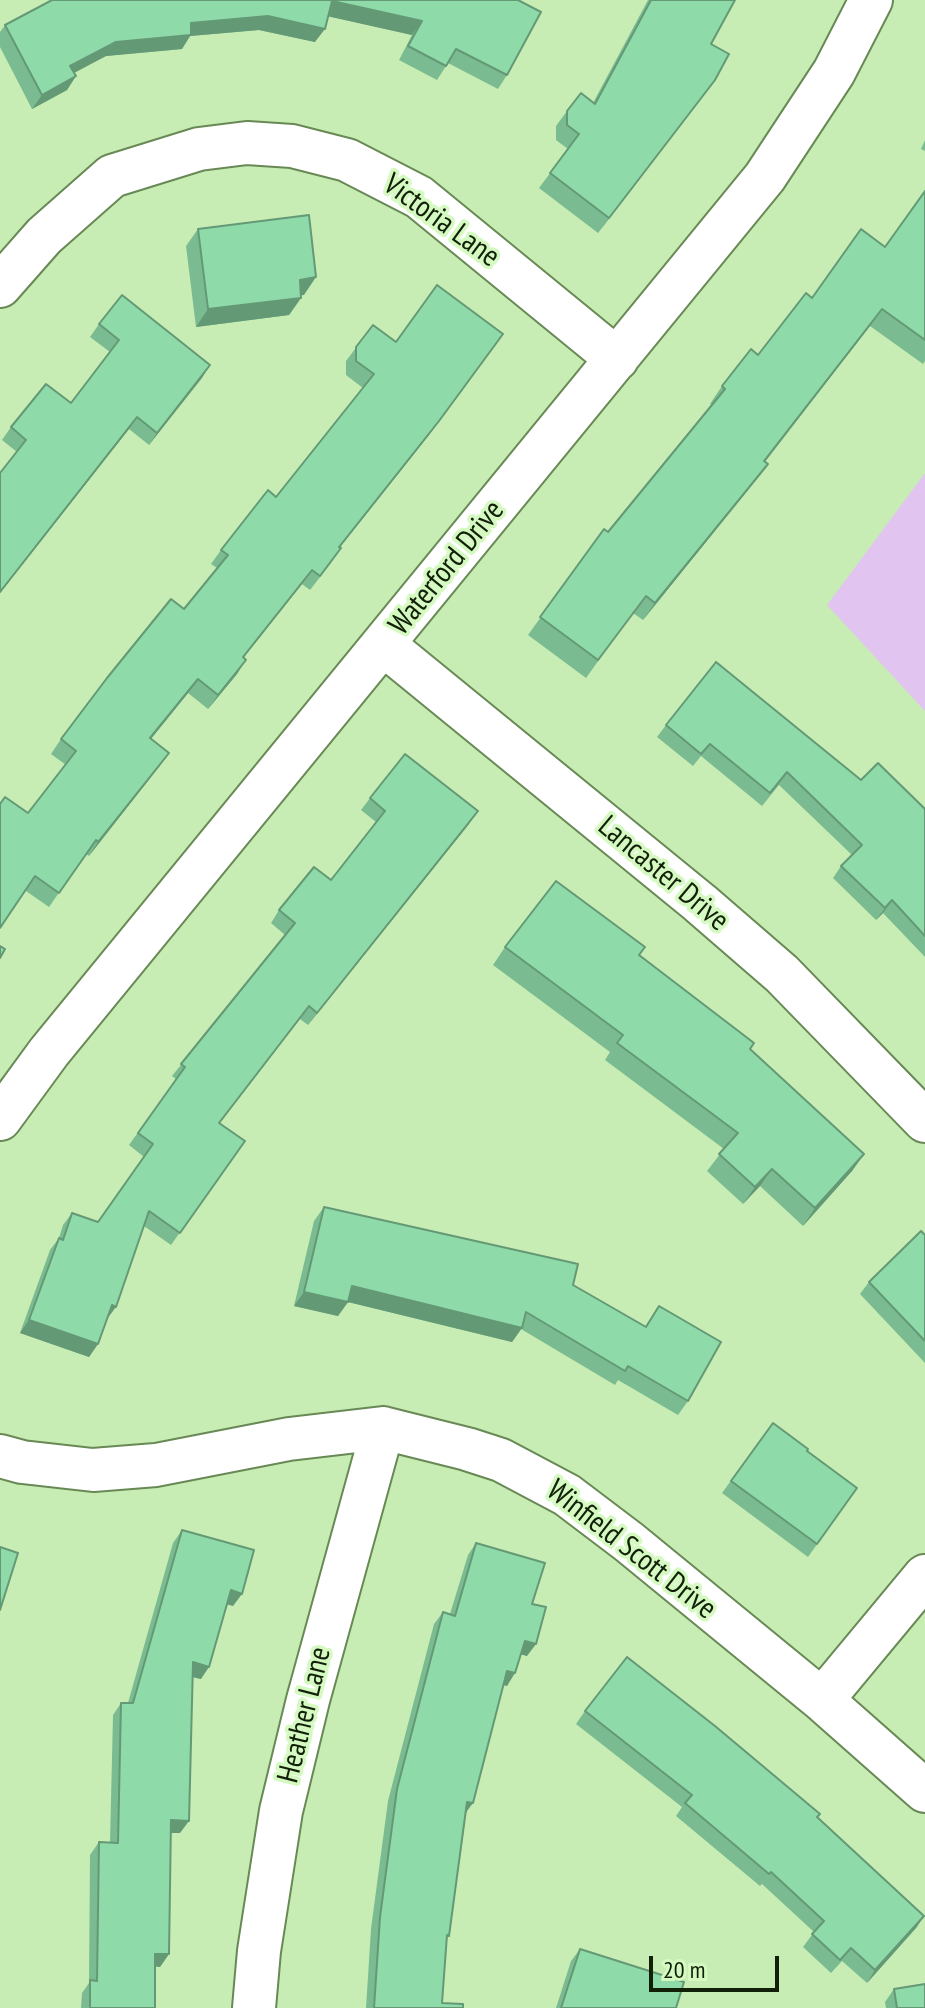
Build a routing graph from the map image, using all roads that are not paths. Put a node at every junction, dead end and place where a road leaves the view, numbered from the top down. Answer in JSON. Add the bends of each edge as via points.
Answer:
{"nodes":[{"id":1,"x":871,"y":0,"type":"edge"},
{"id":2,"x":0,"y":286,"type":"edge"},
{"id":3,"x":617,"y":359,"type":"junction"},
{"id":4,"x":384,"y":645,"type":"junction"},
{"id":5,"x":0,"y":1119,"type":"edge"},
{"id":6,"x":925,"y":1121,"type":"edge"},
{"id":7,"x":383,"y":1428,"type":"junction"},
{"id":8,"x":0,"y":1456,"type":"edge"},
{"id":9,"x":925,"y":1576,"type":"edge"},
{"id":10,"x":822,"y":1700,"type":"junction"},
{"id":11,"x":925,"y":1791,"type":"edge"},
{"id":12,"x":254,"y":2008,"type":"edge"}],
"edges":[{"from":1,"to":3,"type":"street","name":"Waterford Drive","via":[[834,72],[765,177]]},
{"from":2,"to":3,"type":"street","name":"Victoria Lane","via":[[44,236],[112,176],[199,149],[247,143],[292,146],[347,160],[419,197]]},
{"from":3,"to":4,"type":"street","name":"Waterford Drive"},
{"from":4,"to":5,"type":"street","name":"Waterford Drive","via":[[49,1052]]},
{"from":4,"to":6,"type":"street","name":"Lancaster Drive","via":[[782,974]]},
{"from":7,"to":8,"type":"street","name":"Winfield Scott Drive","via":[[289,1439],[156,1465],[93,1470]]},
{"from":7,"to":10,"type":"street","name":"Winfield Scott Drive","via":[[501,1460],[567,1495]]},
{"from":7,"to":12,"type":"street","name":"Heather Lane","via":[[281,1811]]},
{"from":9,"to":10,"type":"street"},
{"from":10,"to":11,"type":"street","name":"Winfield Scott Drive"}]}
